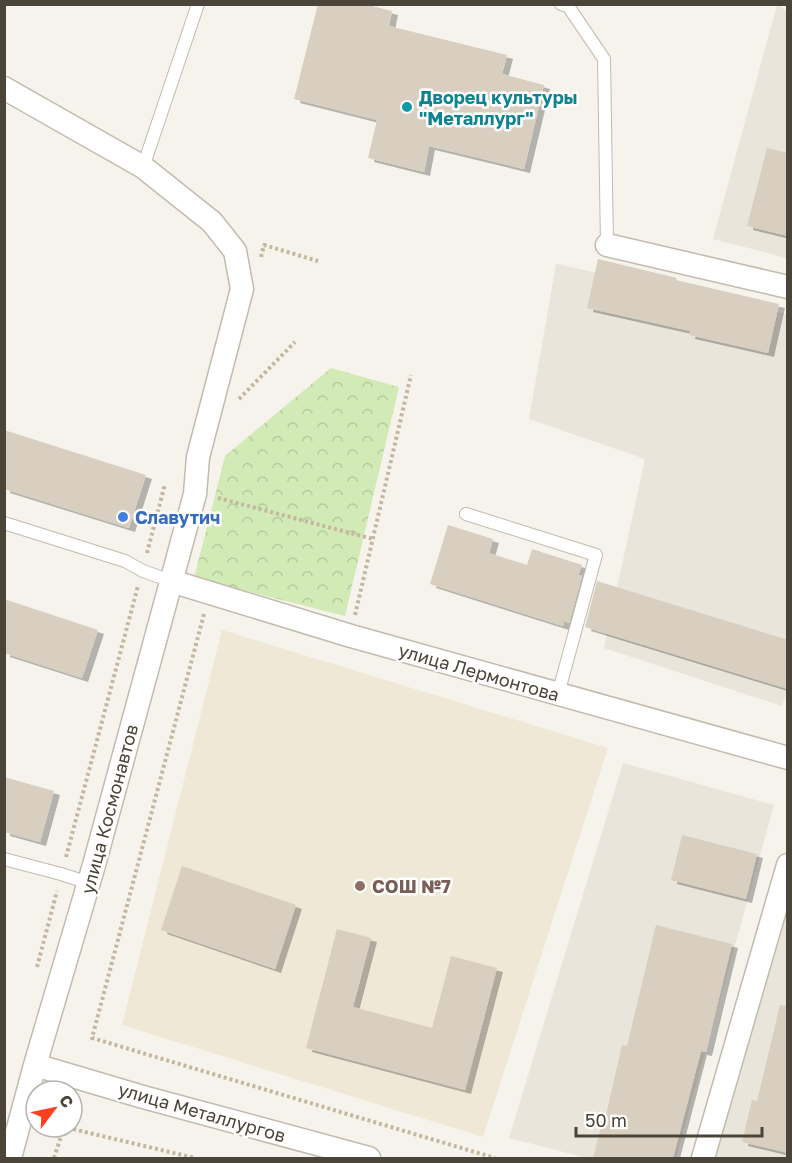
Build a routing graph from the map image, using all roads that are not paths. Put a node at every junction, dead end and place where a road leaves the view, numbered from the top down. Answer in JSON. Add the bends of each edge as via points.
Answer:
{"nodes":[{"id":1,"x":198,"y":4,"type":"edge"},
{"id":2,"x":561,"y":4,"type":"edge"},
{"id":3,"x":4,"y":88,"type":"edge"},
{"id":4,"x":143,"y":167,"type":"junction"},
{"id":5,"x":607,"y":244,"type":"joint"},
{"id":6,"x":788,"y":287,"type":"edge"},
{"id":7,"x":466,"y":514,"type":"dead end"},
{"id":8,"x":4,"y":523,"type":"edge"},
{"id":9,"x":171,"y":581,"type":"junction"},
{"id":10,"x":558,"y":694,"type":"junction"},
{"id":11,"x":788,"y":758,"type":"edge"},
{"id":12,"x":4,"y":858,"type":"edge"},
{"id":13,"x":788,"y":865,"type":"edge"},
{"id":14,"x":89,"y":883,"type":"junction"},
{"id":15,"x":35,"y":1065,"type":"junction"},
{"id":16,"x":10,"y":1158,"type":"edge"},
{"id":17,"x":369,"y":1158,"type":"edge"},
{"id":18,"x":703,"y":1158,"type":"edge"}],
"edges":[{"from":1,"to":4,"type":"lane"},
{"from":2,"to":5,"type":"lane","via":[[568,6],[604,58]]},
{"from":3,"to":4,"type":"street","name":"улица Космонавтов"},
{"from":4,"to":9,"type":"street","name":"улица Космонавтов","via":[[212,222],[235,251],[242,289],[198,457],[195,494]]},
{"from":5,"to":6,"type":"street"},
{"from":7,"to":10,"type":"lane","via":[[596,555]]},
{"from":8,"to":9,"type":"lane","via":[[125,561]]},
{"from":9,"to":10,"type":"street","name":"улица Лермонтова"},
{"from":9,"to":14,"type":"street","name":"улица Космонавтов"},
{"from":10,"to":11,"type":"street","name":"улица Лермонтова"},
{"from":12,"to":14,"type":"lane"},
{"from":13,"to":18,"type":"street"},
{"from":14,"to":15,"type":"street","name":"улица Космонавтов"},
{"from":15,"to":16,"type":"street","name":"улица Космонавтов"},
{"from":15,"to":17,"type":"street","name":"улица Металлургов"}]}
